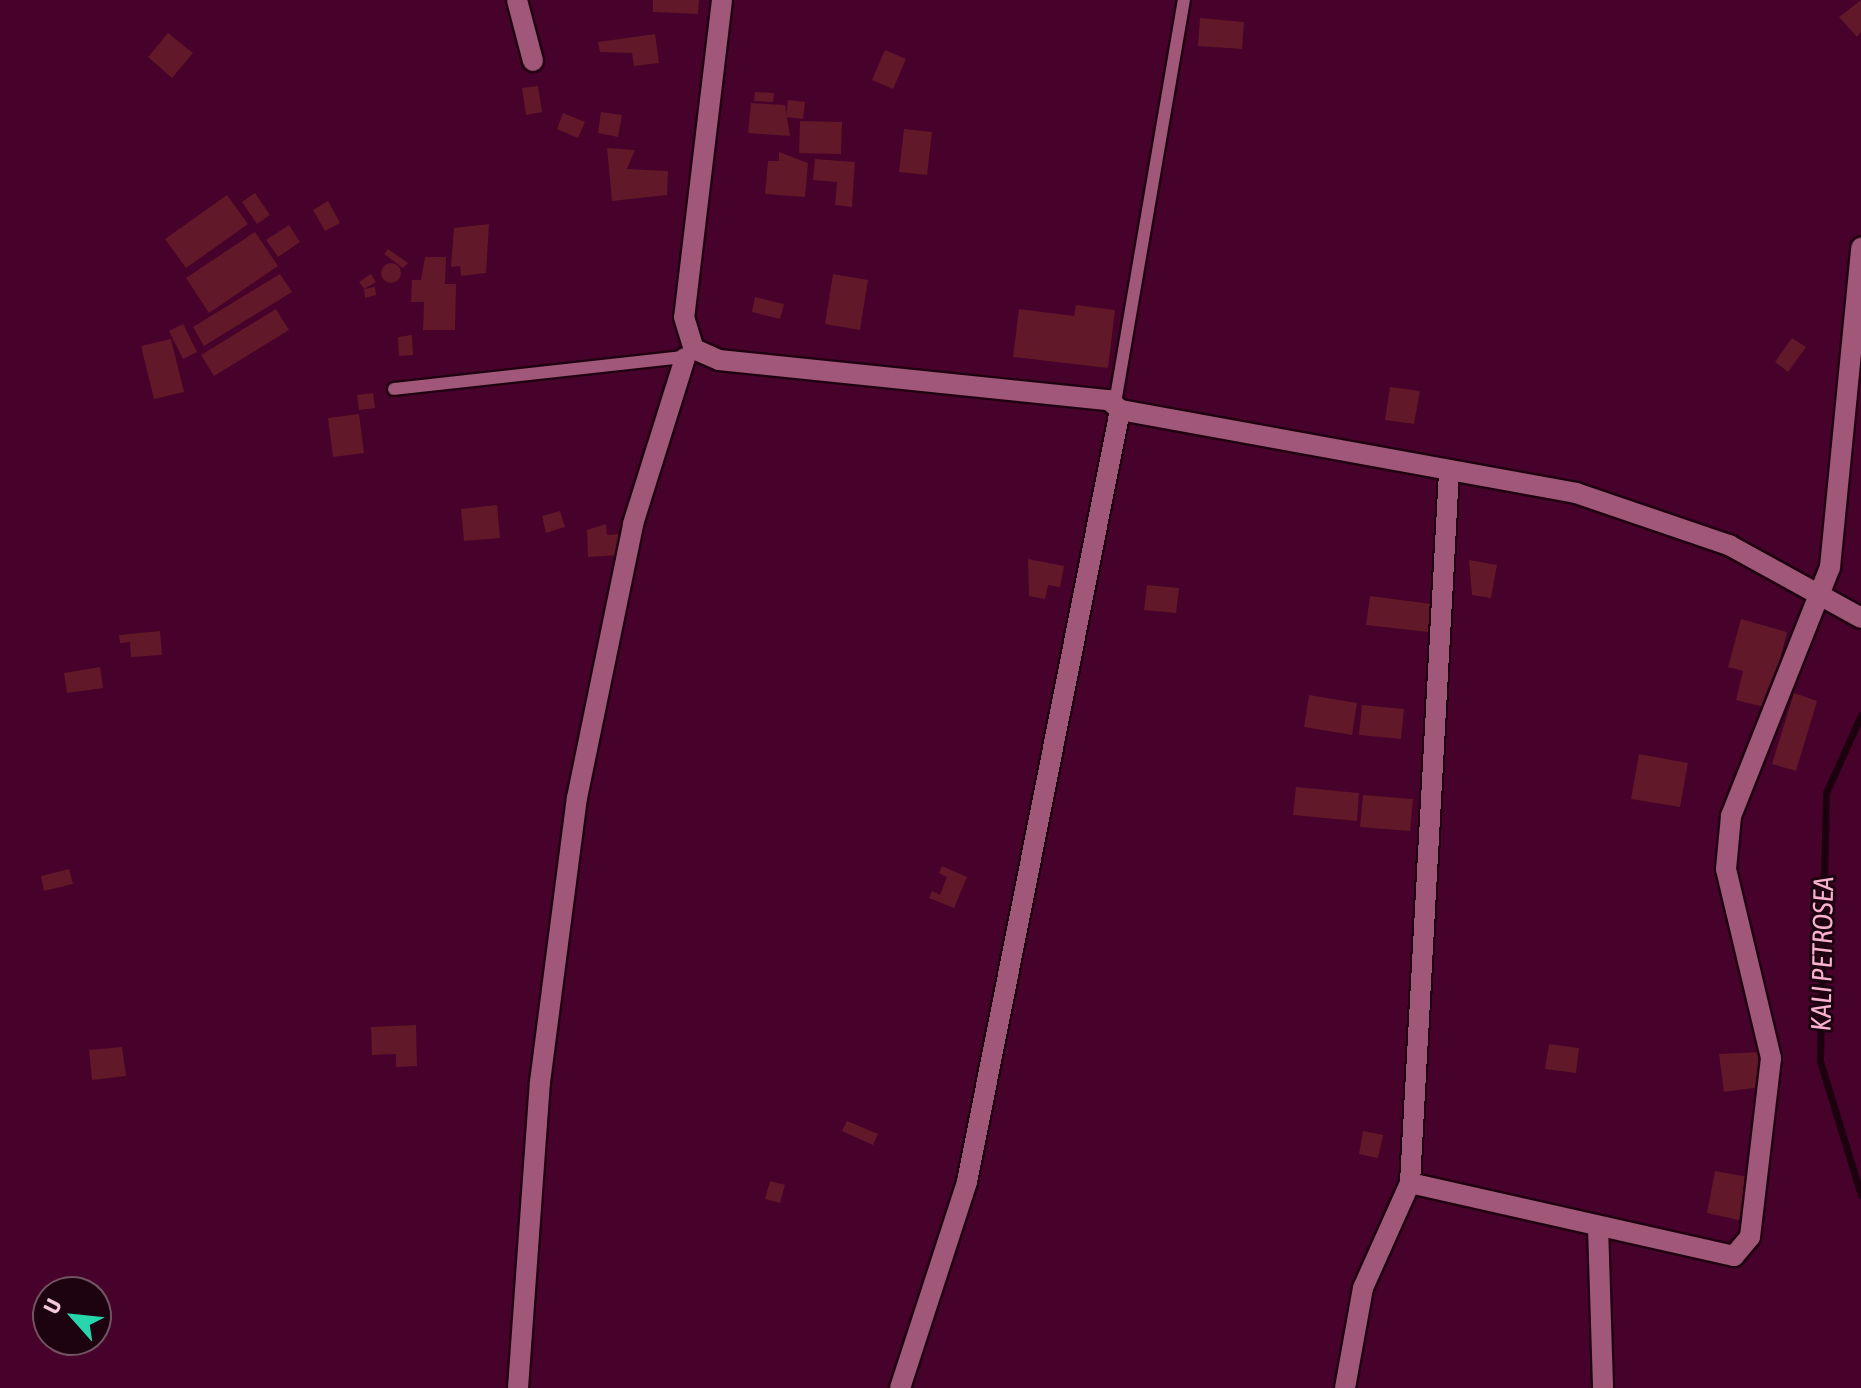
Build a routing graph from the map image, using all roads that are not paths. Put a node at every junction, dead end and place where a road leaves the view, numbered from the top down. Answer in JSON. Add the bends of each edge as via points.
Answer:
{"nodes":[{"id":1,"x":517,"y":0,"type":"edge"},
{"id":2,"x":722,"y":0,"type":"edge"},
{"id":3,"x":1184,"y":0,"type":"edge"},
{"id":4,"x":533,"y":61,"type":"dead end"},
{"id":5,"x":1861,"y":248,"type":"edge"},
{"id":6,"x":689,"y":354,"type":"junction"},
{"id":7,"x":394,"y":389,"type":"dead end"},
{"id":8,"x":1117,"y":406,"type":"junction"},
{"id":9,"x":1449,"y":472,"type":"junction"},
{"id":10,"x":1822,"y":590,"type":"junction"},
{"id":11,"x":1861,"y":618,"type":"edge"},
{"id":12,"x":1410,"y":1183,"type":"junction"},
{"id":13,"x":1598,"y":1227,"type":"junction"},
{"id":14,"x":518,"y":1388,"type":"edge"},
{"id":15,"x":900,"y":1388,"type":"edge"},
{"id":16,"x":1345,"y":1388,"type":"edge"},
{"id":17,"x":1603,"y":1388,"type":"edge"}],
"edges":[{"from":1,"to":4,"type":"street"},
{"from":2,"to":6,"type":"street","via":[[684,317]]},
{"from":3,"to":8,"type":"lane"},
{"from":5,"to":10,"type":"street","via":[[1833,550]]},
{"from":6,"to":7,"type":"lane"},
{"from":6,"to":8,"type":"street"},
{"from":6,"to":14,"type":"street","via":[[633,524],[577,798],[540,1082]]},
{"from":8,"to":9,"type":"street"},
{"from":8,"to":15,"type":"street","via":[[967,1182]]},
{"from":9,"to":10,"type":"street","via":[[1576,493],[1673,521]]},
{"from":9,"to":12,"type":"street"},
{"from":10,"to":11,"type":"street"},
{"from":10,"to":13,"type":"street","via":[[1748,759],[1731,816],[1726,869],[1771,1058],[1750,1237],[1734,1256],[1713,1255]]},
{"from":12,"to":13,"type":"street"},
{"from":12,"to":16,"type":"street","via":[[1363,1288]]},
{"from":13,"to":17,"type":"street"}]}
